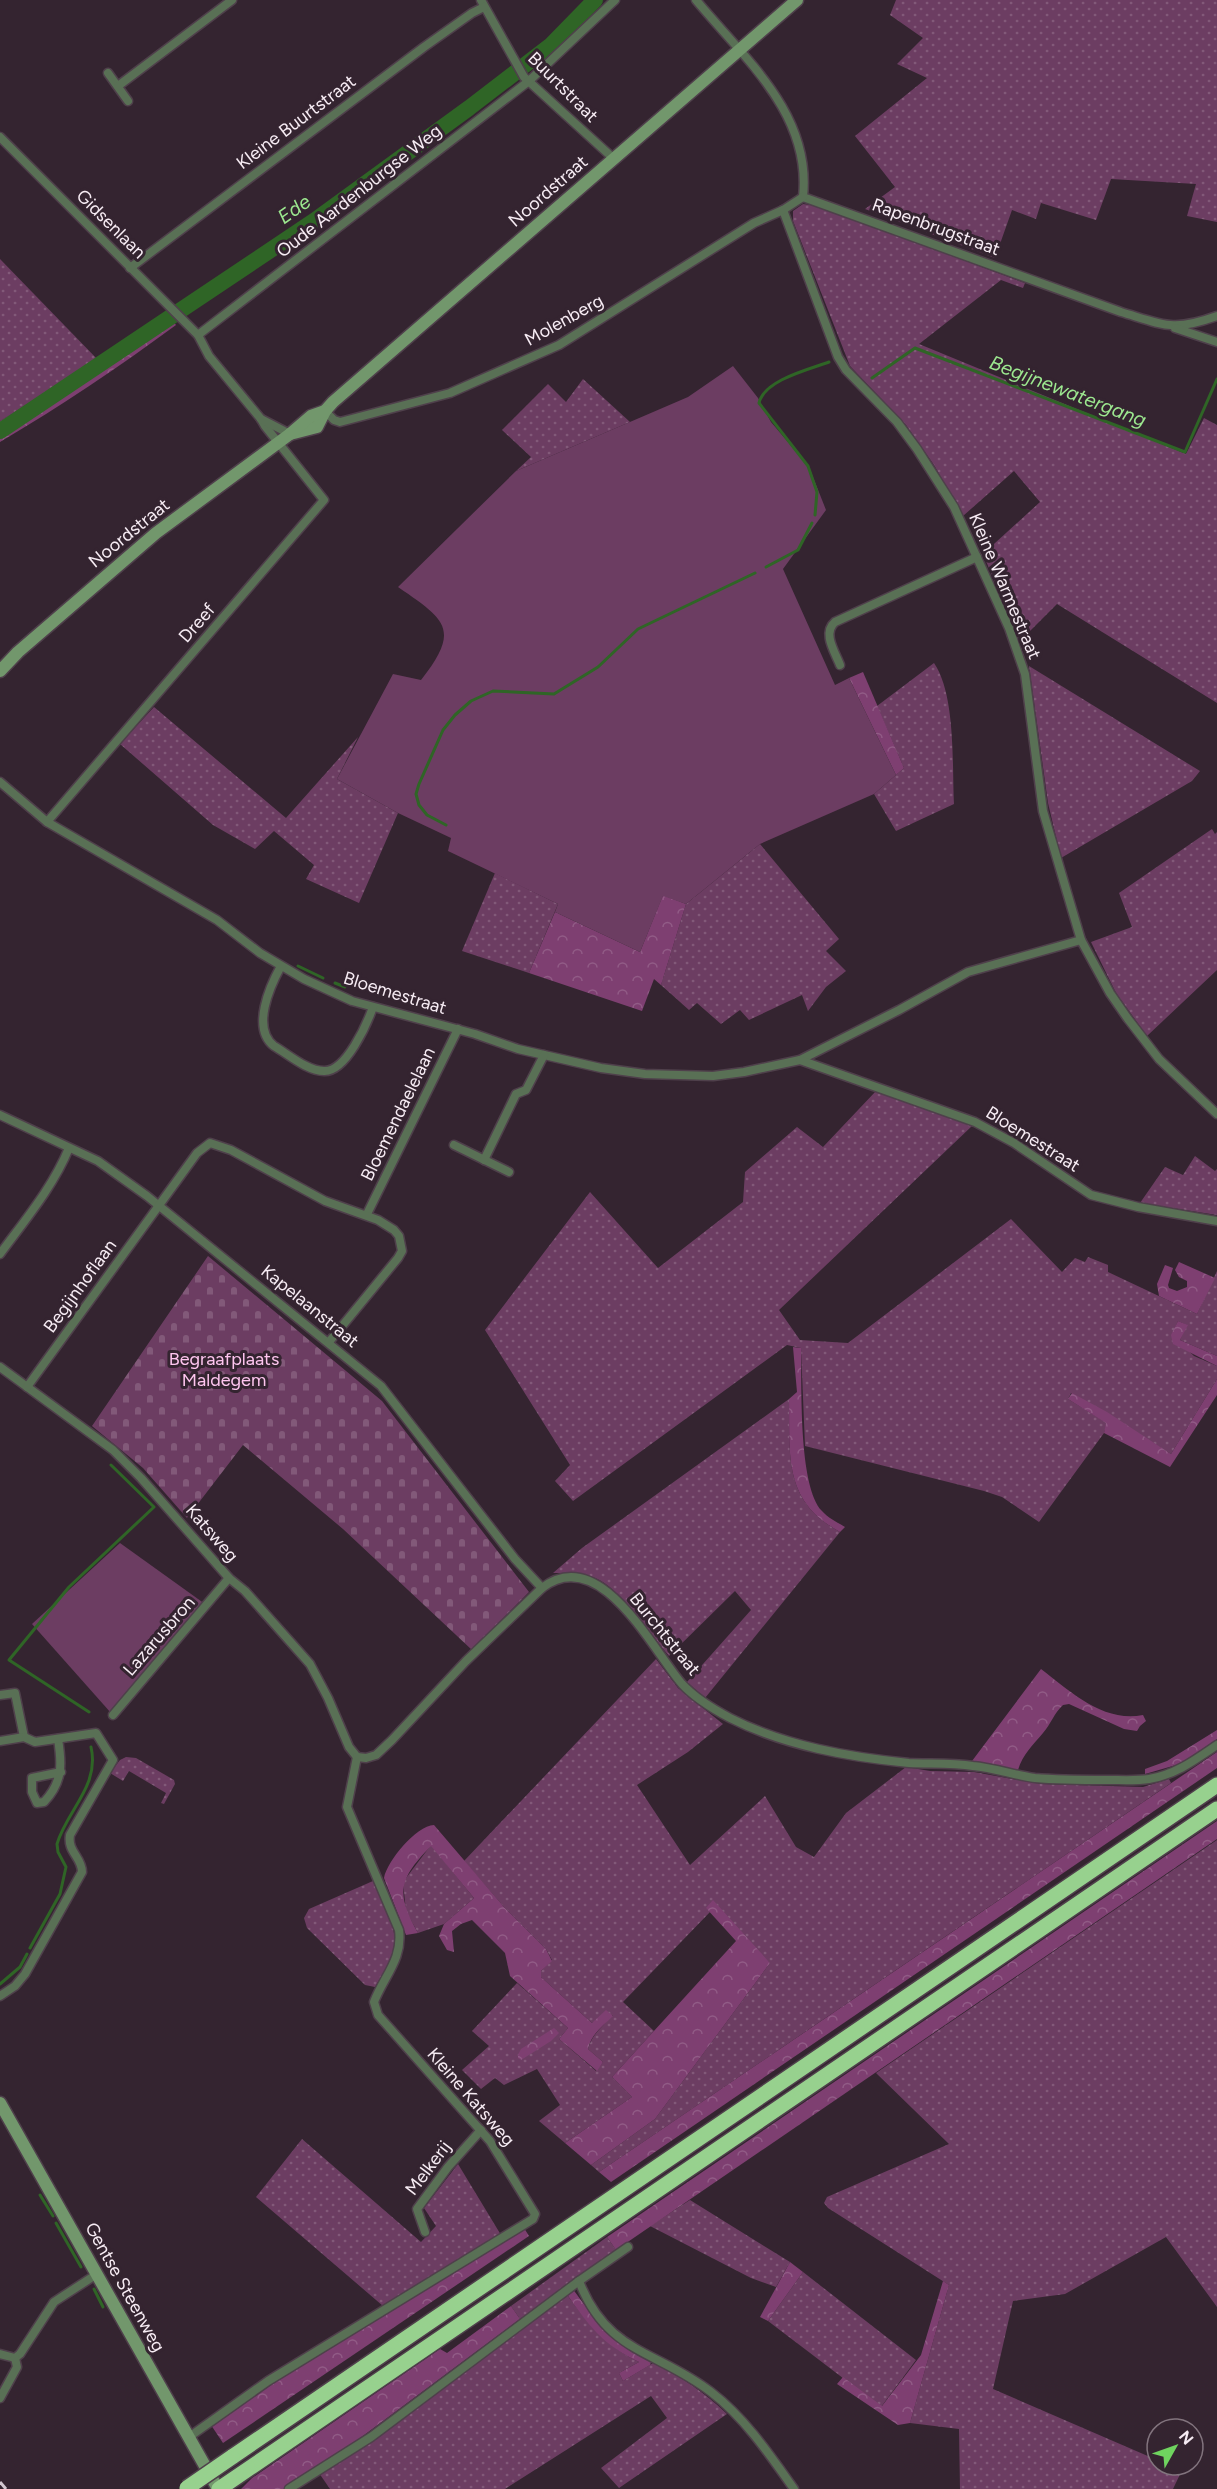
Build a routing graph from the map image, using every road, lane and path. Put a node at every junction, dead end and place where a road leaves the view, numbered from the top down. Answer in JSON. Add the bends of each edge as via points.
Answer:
{"nodes":[{"id":1,"x":232,"y":0,"type":"edge"},
{"id":2,"x":615,"y":0,"type":"edge"},
{"id":3,"x":696,"y":0,"type":"edge"},
{"id":4,"x":796,"y":0,"type":"edge"},
{"id":5,"x":482,"y":3,"type":"edge"},
{"id":6,"x":739,"y":50,"type":"junction"},
{"id":7,"x":108,"y":73,"type":"dead end"},
{"id":8,"x":527,"y":79,"type":"junction"},
{"id":9,"x":118,"y":86,"type":"junction"},
{"id":10,"x":128,"y":101,"type":"dead end"},
{"id":11,"x":0,"y":137,"type":"edge"},
{"id":12,"x":614,"y":158,"type":"junction"},
{"id":13,"x":803,"y":196,"type":"junction"},
{"id":14,"x":783,"y":210,"type":"junction"},
{"id":15,"x":130,"y":268,"type":"junction"},
{"id":16,"x":1217,"y":316,"type":"edge"},
{"id":17,"x":1169,"y":326,"type":"junction"},
{"id":18,"x":198,"y":335,"type":"junction"},
{"id":19,"x":1217,"y":342,"type":"edge"},
{"id":20,"x":325,"y":411,"type":"junction"},
{"id":21,"x":261,"y":419,"type":"junction"},
{"id":22,"x":290,"y":434,"type":"junction"},
{"id":23,"x":279,"y":442,"type":"junction"},
{"id":24,"x":977,"y":557,"type":"junction"},
{"id":25,"x":840,"y":664,"type":"dead end"},
{"id":26,"x":0,"y":671,"type":"edge"},
{"id":27,"x":0,"y":782,"type":"edge"},
{"id":28,"x":46,"y":822,"type":"junction"},
{"id":29,"x":1081,"y":940,"type":"junction"},
{"id":30,"x":281,"y":966,"type":"junction"},
{"id":31,"x":373,"y":1006,"type":"junction"},
{"id":32,"x":458,"y":1029,"type":"junction"},
{"id":33,"x":544,"y":1055,"type":"junction"},
{"id":34,"x":800,"y":1060,"type":"junction"},
{"id":35,"x":1217,"y":1114,"type":"edge"},
{"id":36,"x":0,"y":1115,"type":"edge"},
{"id":37,"x":454,"y":1145,"type":"dead end"},
{"id":38,"x":69,"y":1148,"type":"junction"},
{"id":39,"x":484,"y":1160,"type":"junction"},
{"id":40,"x":509,"y":1172,"type":"dead end"},
{"id":41,"x":159,"y":1206,"type":"junction"},
{"id":42,"x":366,"y":1214,"type":"junction"},
{"id":43,"x":1217,"y":1221,"type":"edge"},
{"id":44,"x":0,"y":1254,"type":"edge"},
{"id":45,"x":329,"y":1342,"type":"junction"},
{"id":46,"x":0,"y":1367,"type":"edge"},
{"id":47,"x":27,"y":1387,"type":"junction"},
{"id":48,"x":229,"y":1578,"type":"junction"},
{"id":49,"x":542,"y":1588,"type":"junction"},
{"id":50,"x":0,"y":1695,"type":"edge"},
{"id":51,"x":113,"y":1715,"type":"dead end"},
{"id":52,"x":24,"y":1737,"type":"junction"},
{"id":53,"x":0,"y":1738,"type":"edge"},
{"id":54,"x":58,"y":1739,"type":"junction"},
{"id":55,"x":1217,"y":1745,"type":"edge"},
{"id":56,"x":357,"y":1757,"type":"junction"},
{"id":57,"x":62,"y":1772,"type":"dead end"},
{"id":58,"x":1217,"y":1785,"type":"edge"},
{"id":59,"x":1217,"y":1809,"type":"edge"},
{"id":60,"x":0,"y":1996,"type":"edge"},
{"id":61,"x":0,"y":2103,"type":"edge"},
{"id":62,"x":481,"y":2130,"type":"junction"},
{"id":63,"x":425,"y":2232,"type":"dead end"},
{"id":64,"x":628,"y":2247,"type":"dead end"},
{"id":65,"x":97,"y":2274,"type":"junction"},
{"id":66,"x":579,"y":2280,"type":"junction"},
{"id":67,"x":0,"y":2354,"type":"edge"},
{"id":68,"x":15,"y":2358,"type":"junction"},
{"id":69,"x":0,"y":2398,"type":"edge"},
{"id":70,"x":189,"y":2437,"type":"junction"},
{"id":71,"x":186,"y":2488,"type":"edge"},
{"id":72,"x":218,"y":2489,"type":"edge"},
{"id":73,"x":289,"y":2489,"type":"edge"},
{"id":74,"x":794,"y":2489,"type":"edge"}],
"edges":[{"from":1,"to":9,"type":"street"},
{"from":2,"to":8,"type":"street","name":"Oude Aardenburgse Weg"},
{"from":3,"to":6,"type":"street"},
{"from":4,"to":6,"type":"street","name":"Noordstraat"},
{"from":5,"to":8,"type":"street","name":"Buurtstraat"},
{"from":5,"to":15,"type":"street","name":"Kleine Buurtstraat"},
{"from":6,"to":12,"type":"street","name":"Noordstraat"},
{"from":6,"to":13,"type":"street","via":[[751,61],[788,116],[801,155]]},
{"from":7,"to":9,"type":"street"},
{"from":8,"to":12,"type":"street","name":"Buurtstraat"},
{"from":8,"to":18,"type":"street","name":"Oude Aardenburgse Weg"},
{"from":9,"to":10,"type":"street"},
{"from":11,"to":15,"type":"street","name":"Gidsenlaan"},
{"from":12,"to":20,"type":"street","name":"Noordstraat"},
{"from":13,"to":14,"type":"street","name":"Molenberg"},
{"from":13,"to":17,"type":"street","name":"Rapenbrugstraat"},
{"from":14,"to":20,"type":"street","name":"Molenberg","via":[[754,223],[559,345],[461,388],[340,422]]},
{"from":14,"to":24,"type":"street","name":"Kleine Warmestraat","via":[[838,357],[917,449],[954,507]]},
{"from":15,"to":18,"type":"street","name":"Gidsenlaan"},
{"from":16,"to":17,"type":"street","name":"Rapenbrugstraat"},
{"from":17,"to":19,"type":"street"},
{"from":18,"to":21,"type":"street","via":[[209,356]]},
{"from":20,"to":22,"type":"street","name":"Noordstraat","via":[[317,427]]},
{"from":21,"to":22,"type":"street"},
{"from":21,"to":23,"type":"street"},
{"from":22,"to":23,"type":"street","name":"Noordstraat"},
{"from":23,"to":26,"type":"street","name":"Noordstraat","via":[[156,533]]},
{"from":23,"to":28,"type":"street","name":"Dreef","via":[[324,500]]},
{"from":24,"to":25,"type":"street","via":[[835,622],[829,638]]},
{"from":24,"to":29,"type":"street","name":"Kleine Warmestraat","via":[[1025,674],[1043,810]]},
{"from":27,"to":28,"type":"street","name":"Bloemestraat"},
{"from":28,"to":30,"type":"street","name":"Bloemestraat","via":[[201,910]]},
{"from":29,"to":34,"type":"street","name":"Bloemestraat","via":[[968,972]]},
{"from":29,"to":35,"type":"street","name":"Kleine Warmestraat","via":[[1110,993],[1159,1059]]},
{"from":30,"to":31,"type":"street","name":"Bloemestraat","via":[[342,997]]},
{"from":30,"to":31,"type":"street","via":[[263,1004],[269,1042],[317,1070],[326,1072],[345,1060]]},
{"from":31,"to":32,"type":"street","name":"Bloemestraat"},
{"from":32,"to":33,"type":"street","name":"Bloemestraat"},
{"from":32,"to":42,"type":"street","name":"Bloemendaelelaan"},
{"from":33,"to":34,"type":"street","name":"Bloemestraat","via":[[601,1068],[671,1075],[723,1074]]},
{"from":33,"to":39,"type":"street","via":[[526,1090],[516,1094]]},
{"from":34,"to":43,"type":"street","name":"Bloemestraat","via":[[975,1122],[1091,1195]]},
{"from":36,"to":38,"type":"street","name":"Kapelaanstraat"},
{"from":37,"to":39,"type":"street"},
{"from":38,"to":41,"type":"street","name":"Kapelaanstraat","via":[[98,1161]]},
{"from":38,"to":44,"type":"street","via":[[48,1188]]},
{"from":39,"to":40,"type":"street"},
{"from":41,"to":42,"type":"street","via":[[197,1153],[210,1143],[231,1150],[325,1201]]},
{"from":41,"to":45,"type":"street","name":"Kapelaanstraat"},
{"from":41,"to":47,"type":"street","name":"Begijnhoflaan"},
{"from":42,"to":45,"type":"street","via":[[394,1230],[402,1251]]},
{"from":45,"to":49,"type":"street","name":"Kapelaanstraat","via":[[399,1406],[515,1559]]},
{"from":46,"to":47,"type":"street","name":"Katsweg"},
{"from":47,"to":48,"type":"street","name":"Katsweg","via":[[113,1450]]},
{"from":48,"to":51,"type":"street","name":"Lazarusbron"},
{"from":48,"to":56,"type":"street","name":"Katsweg","via":[[310,1664]]},
{"from":49,"to":55,"type":"street","name":"Burchtstraat","via":[[564,1577],[590,1580],[616,1599],[695,1696],[732,1719],[806,1747],[909,1762],[973,1766],[1034,1778],[1129,1780],[1183,1768]]},
{"from":49,"to":56,"type":"street","name":"Burchtstraat","via":[[376,1755]]},
{"from":50,"to":52,"type":"street","via":[[15,1693]]},
{"from":52,"to":53,"type":"street"},
{"from":52,"to":54,"type":"street","via":[[35,1742]]},
{"from":54,"to":57,"type":"street"},
{"from":54,"to":60,"type":"street","via":[[96,1733],[113,1760],[70,1835],[71,1852],[81,1863],[82,1872],[25,1974]]},
{"from":56,"to":62,"type":"street","name":"Kleine Katsweg","via":[[347,1807],[400,1940],[396,1963],[374,2002],[378,2015]]},
{"from":58,"to":71,"type":"highway","bridge":true},
{"from":59,"to":72,"type":"highway"},
{"from":61,"to":65,"type":"street","name":"Gentse Steenweg"},
{"from":62,"to":63,"type":"street","name":"Melkerij","via":[[417,2209]]},
{"from":62,"to":70,"type":"street","name":"Kleine Katsweg","via":[[532,2207],[533,2219],[268,2381]]},
{"from":64,"to":66,"type":"street"},
{"from":65,"to":68,"type":"street","via":[[54,2302]]},
{"from":65,"to":70,"type":"street","name":"Gentse Steenweg"},
{"from":66,"to":73,"type":"street","via":[[371,2437]]},
{"from":66,"to":74,"type":"street","via":[[586,2299],[607,2329],[713,2393],[760,2442]]},
{"from":67,"to":68,"type":"street"},
{"from":68,"to":69,"type":"street","via":[[17,2367]]},
{"from":70,"to":72,"type":"street","name":"Gentse Steenweg"}]}
